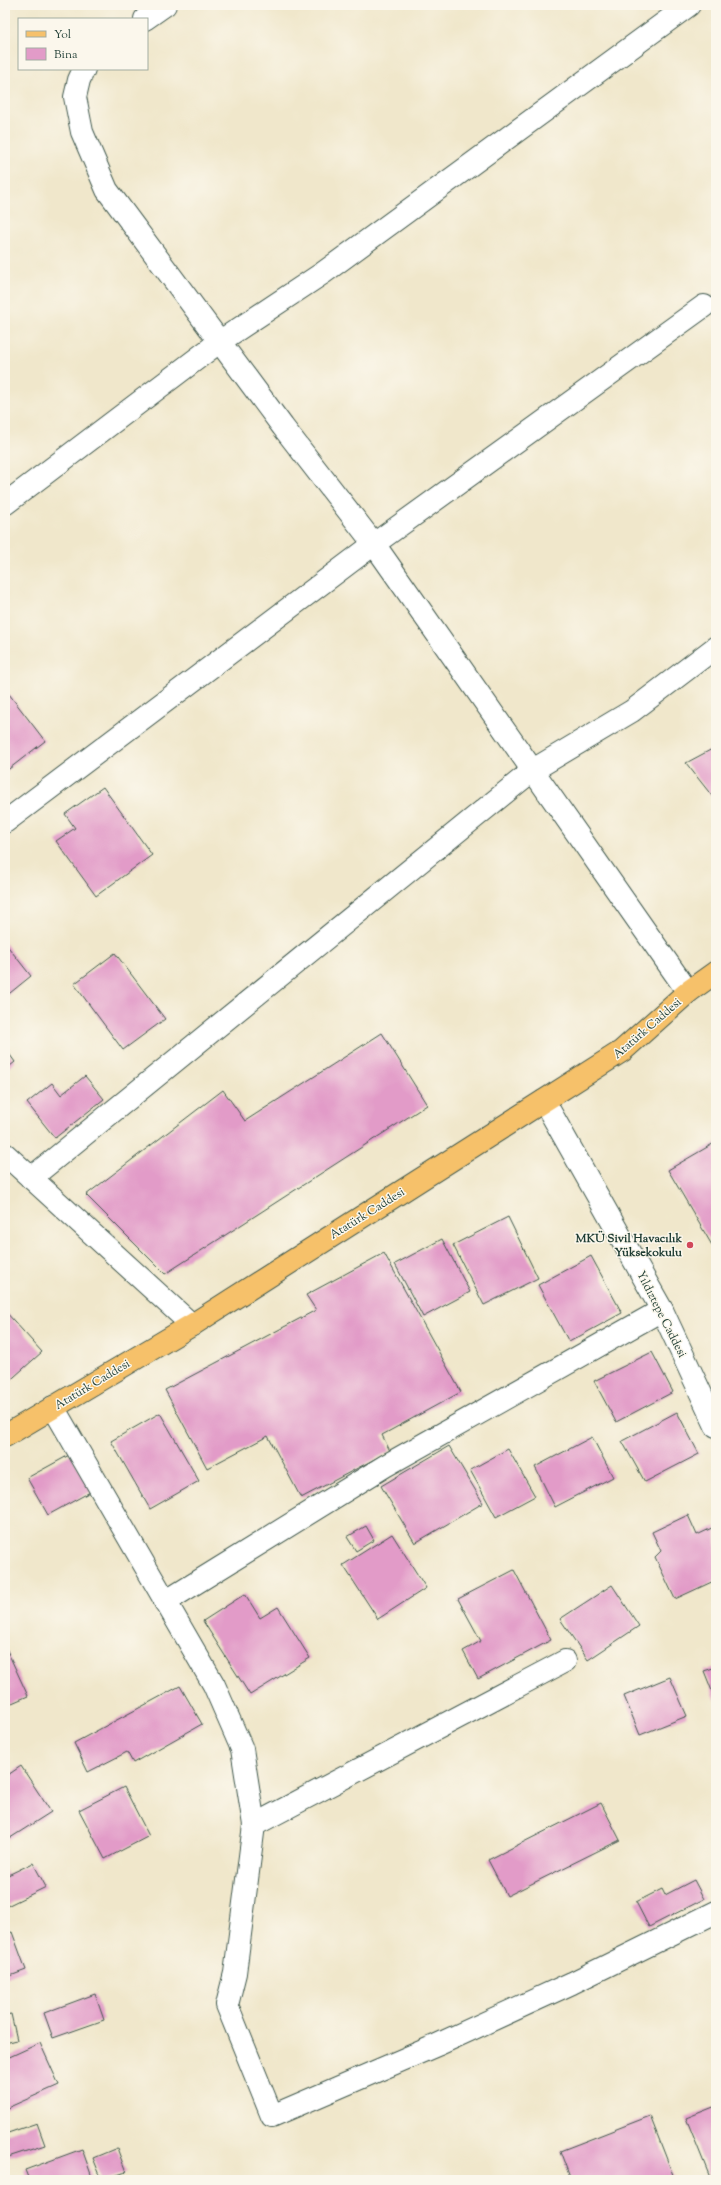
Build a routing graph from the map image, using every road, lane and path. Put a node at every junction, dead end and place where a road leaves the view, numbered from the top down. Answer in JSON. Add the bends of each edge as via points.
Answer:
{"nodes":[{"id":1,"x":166,"y":5,"type":"edge"},
{"id":2,"x":689,"y":5,"type":"edge"},
{"id":3,"x":146,"y":18,"type":"edge"},
{"id":4,"x":84,"y":70,"type":"edge"},
{"id":5,"x":704,"y":306,"type":"dead end"},
{"id":6,"x":219,"y":342,"type":"junction"},
{"id":7,"x":5,"y":504,"type":"edge"},
{"id":8,"x":374,"y":544,"type":"junction"},
{"id":9,"x":716,"y":646,"type":"edge"},
{"id":10,"x":533,"y":770,"type":"junction"},
{"id":11,"x":5,"y":822,"type":"edge"},
{"id":12,"x":716,"y":972,"type":"edge"},
{"id":13,"x":688,"y":992,"type":"junction"},
{"id":14,"x":544,"y":1101,"type":"junction"},
{"id":15,"x":5,"y":1154,"type":"edge"},
{"id":16,"x":31,"y":1178,"type":"junction"},
{"id":17,"x":662,"y":1310,"type":"junction"},
{"id":18,"x":192,"y":1325,"type":"junction"},
{"id":19,"x":52,"y":1407,"type":"junction"},
{"id":20,"x":716,"y":1426,"type":"edge"},
{"id":21,"x":5,"y":1436,"type":"edge"},
{"id":22,"x":164,"y":1602,"type":"junction"},
{"id":23,"x":565,"y":1661,"type":"dead end"},
{"id":24,"x":254,"y":1825,"type":"junction"},
{"id":25,"x":716,"y":1912,"type":"edge"}],
"edges":[{"from":1,"to":3,"type":"street"},
{"from":2,"to":6,"type":"street","via":[[323,273]]},
{"from":4,"to":6,"type":"street","via":[[75,97],[82,132],[107,190]]},
{"from":5,"to":8,"type":"street"},
{"from":6,"to":7,"type":"street"},
{"from":6,"to":8,"type":"street"},
{"from":8,"to":10,"type":"street"},
{"from":8,"to":11,"type":"street"},
{"from":9,"to":10,"type":"street","via":[[632,711]]},
{"from":10,"to":13,"type":"street"},
{"from":10,"to":16,"type":"street"},
{"from":12,"to":13,"type":"main road","name":"Atatürk Caddesi"},
{"from":13,"to":14,"type":"main road","name":"Atatürk Caddesi","via":[[622,1051]]},
{"from":14,"to":17,"type":"street","name":"Yıldıztepe Caddesi"},
{"from":14,"to":18,"type":"main road","name":"Atatürk Caddesi"},
{"from":15,"to":16,"type":"street"},
{"from":16,"to":18,"type":"street"},
{"from":17,"to":20,"type":"street","name":"Yıldıztepe Caddesi"},
{"from":17,"to":22,"type":"street","via":[[385,1466]]},
{"from":18,"to":19,"type":"main road","name":"Atatürk Caddesi"},
{"from":19,"to":21,"type":"main road","name":"Atatürk Caddesi"},
{"from":19,"to":22,"type":"street"},
{"from":22,"to":24,"type":"street","via":[[214,1685],[242,1749]]},
{"from":23,"to":24,"type":"street"},
{"from":24,"to":25,"type":"street","via":[[235,1973],[227,2005],[272,2116],[437,2045]]}]}
